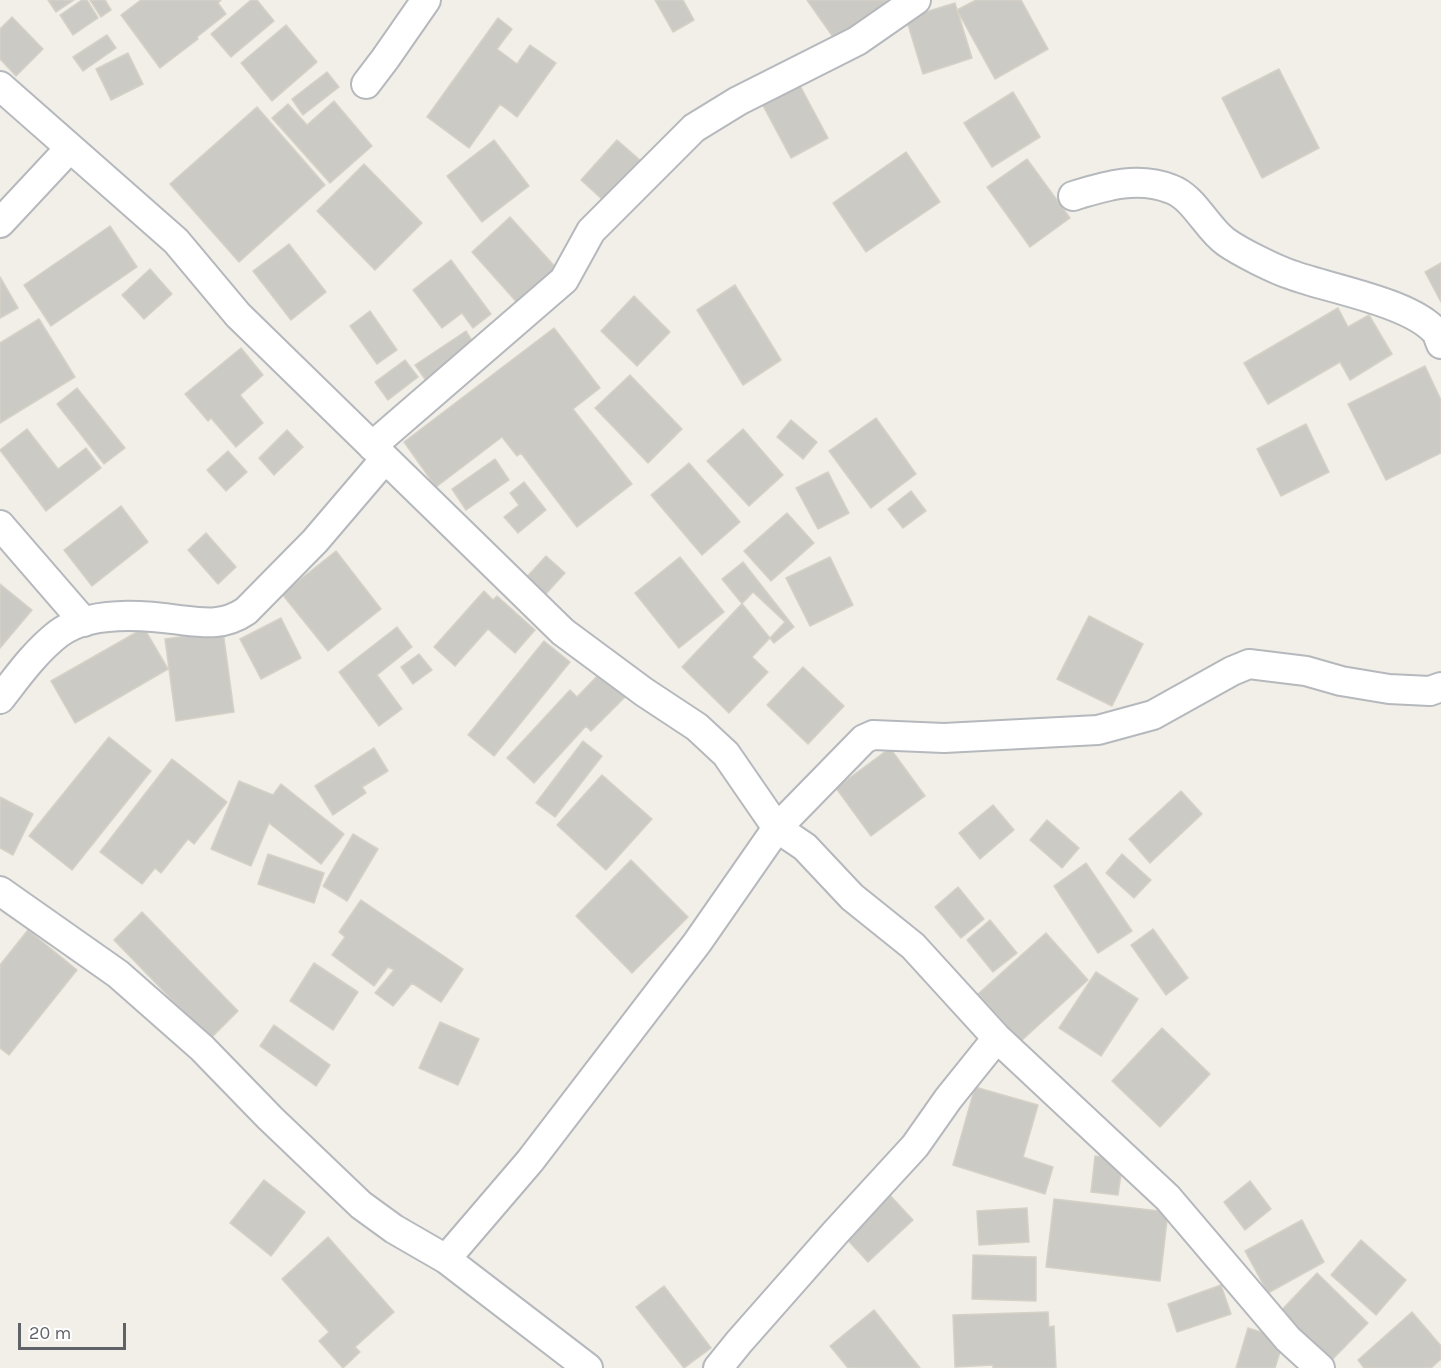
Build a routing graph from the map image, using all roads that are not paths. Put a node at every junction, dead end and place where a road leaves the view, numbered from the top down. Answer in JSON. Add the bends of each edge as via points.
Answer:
{"nodes":[{"id":1,"x":426,"y":0,"type":"edge"},
{"id":2,"x":916,"y":0,"type":"edge"},
{"id":3,"x":366,"y":84,"type":"dead end"},
{"id":4,"x":0,"y":86,"type":"edge"},
{"id":5,"x":70,"y":148,"type":"junction"},
{"id":6,"x":1073,"y":196,"type":"dead end"},
{"id":7,"x":0,"y":223,"type":"edge"},
{"id":8,"x":1441,"y":344,"type":"edge"},
{"id":9,"x":378,"y":453,"type":"junction"},
{"id":10,"x":0,"y":525,"type":"edge"},
{"id":11,"x":84,"y":622,"type":"junction"},
{"id":12,"x":1441,"y":687,"type":"edge"},
{"id":13,"x":0,"y":699,"type":"edge"},
{"id":14,"x":777,"y":828,"type":"junction"},
{"id":15,"x":0,"y":891,"type":"edge"},
{"id":16,"x":997,"y":1038,"type":"junction"},
{"id":17,"x":446,"y":1259,"type":"junction"},
{"id":18,"x":588,"y":1368,"type":"edge"},
{"id":19,"x":718,"y":1368,"type":"edge"},
{"id":20,"x":1320,"y":1368,"type":"edge"}],
"edges":[{"from":1,"to":3,"type":"street"},
{"from":2,"to":9,"type":"street","via":[[857,41],[738,101],[694,128],[591,231],[564,280]]},
{"from":4,"to":5,"type":"street"},
{"from":5,"to":7,"type":"street"},
{"from":5,"to":9,"type":"street","via":[[176,241],[238,315]]},
{"from":6,"to":8,"type":"street","via":[[1114,183],[1140,182],[1173,189],[1225,242],[1290,275],[1415,315],[1436,332]]},
{"from":9,"to":11,"type":"street","via":[[315,541],[236,618],[211,624],[154,616],[104,617]]},
{"from":9,"to":14,"type":"street","via":[[563,632],[697,727],[726,754]]},
{"from":10,"to":11,"type":"street"},
{"from":11,"to":13,"type":"street","via":[[60,632],[37,653]]},
{"from":12,"to":14,"type":"street","via":[[1430,691],[1389,689],[1306,671],[1249,664],[1154,715],[1098,730],[944,738],[873,735],[852,750]]},
{"from":14,"to":16,"type":"street","via":[[805,847],[852,897],[913,946]]},
{"from":14,"to":17,"type":"street","via":[[697,943],[530,1161]]},
{"from":15,"to":17,"type":"street","via":[[118,974],[202,1048],[361,1205]]},
{"from":16,"to":19,"type":"street","via":[[915,1146]]},
{"from":16,"to":20,"type":"street","via":[[1168,1198],[1288,1339]]},
{"from":17,"to":18,"type":"street"}]}
